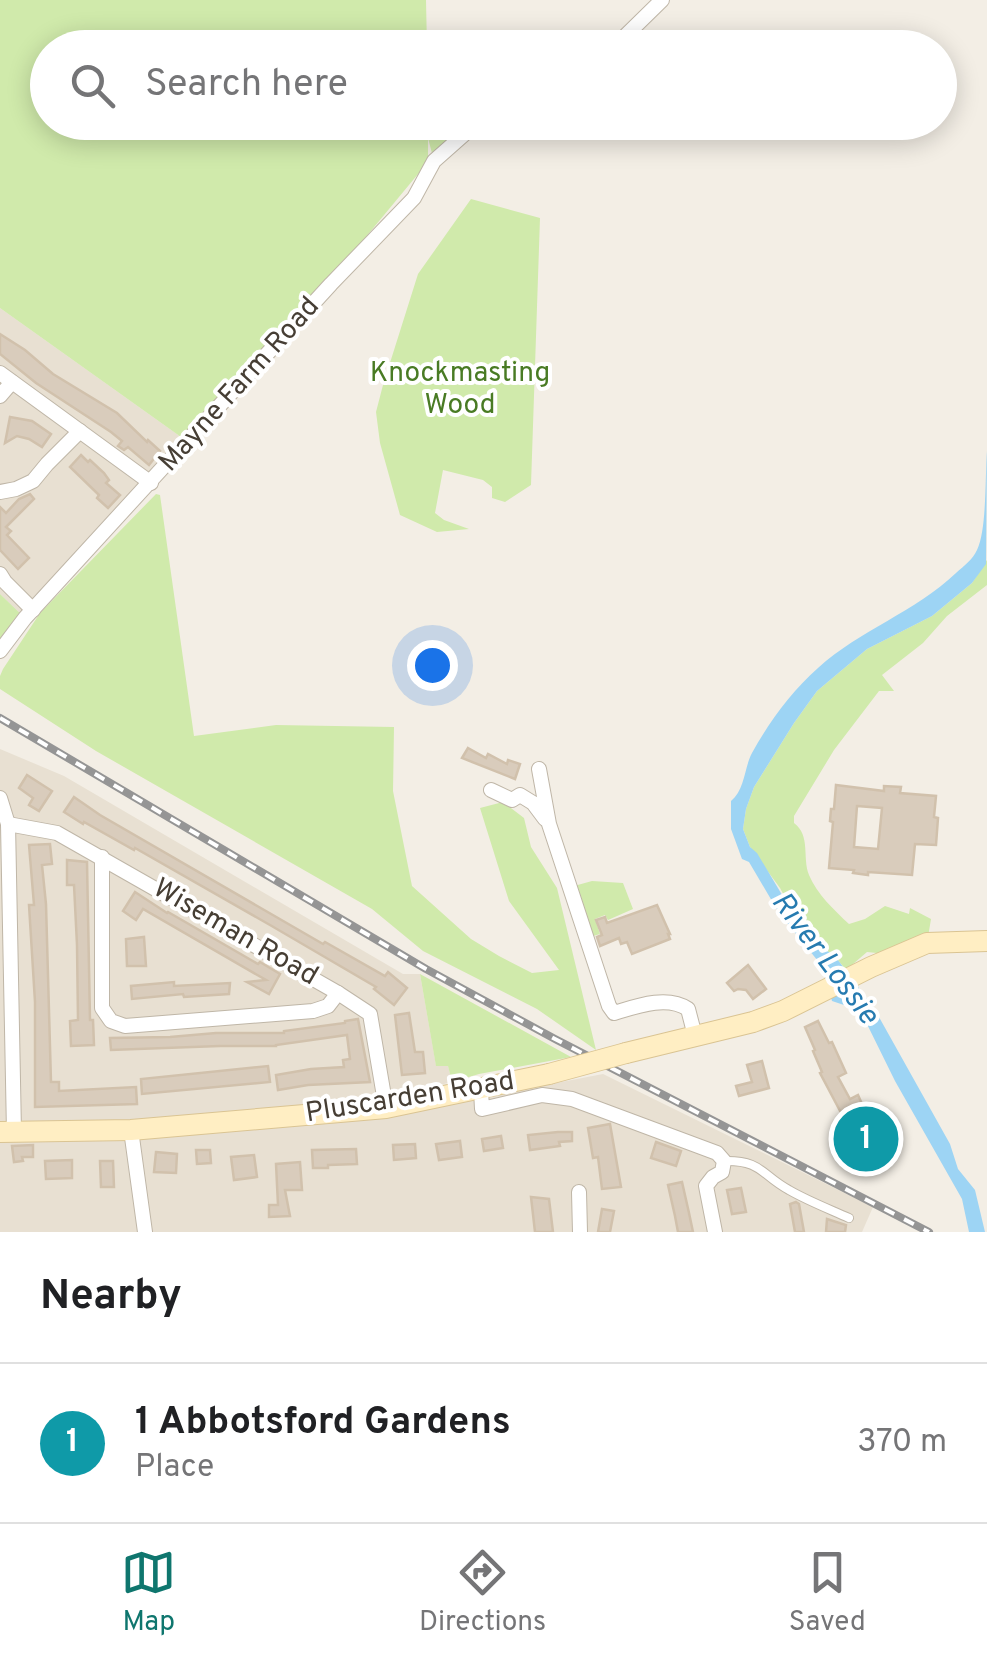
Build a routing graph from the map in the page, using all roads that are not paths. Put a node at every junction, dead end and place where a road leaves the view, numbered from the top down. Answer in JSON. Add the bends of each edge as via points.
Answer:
{"nodes":[{"id":1,"x":662,"y":0,"type":"edge"},
{"id":2,"x":631,"y":30,"type":"edge"},
{"id":3,"x":458,"y":140,"type":"edge"},
{"id":4,"x":6,"y":378,"type":"edge"},
{"id":5,"x":0,"y":396,"type":"edge"},
{"id":6,"x":80,"y":431,"type":"junction"},
{"id":7,"x":151,"y":483,"type":"junction"},
{"id":8,"x":0,"y":492,"type":"edge"},
{"id":9,"x":0,"y":574,"type":"edge"},
{"id":10,"x":32,"y":610,"type":"junction"},
{"id":11,"x":0,"y":651,"type":"edge"},
{"id":12,"x":539,"y":769,"type":"dead end"},
{"id":13,"x":491,"y":790,"type":"dead end"},
{"id":14,"x":0,"y":798,"type":"edge"},
{"id":15,"x":549,"y":824,"type":"junction"},
{"id":16,"x":4,"y":825,"type":"edge"},
{"id":17,"x":102,"y":857,"type":"junction"},
{"id":18,"x":987,"y":941,"type":"edge"},
{"id":19,"x":338,"y":993,"type":"junction"},
{"id":20,"x":695,"y":1036,"type":"junction"},
{"id":21,"x":7,"y":1088,"type":"edge"},
{"id":22,"x":481,"y":1090,"type":"junction"},
{"id":23,"x":386,"y":1108,"type":"junction"},
{"id":24,"x":131,"y":1130,"type":"junction"},
{"id":25,"x":7,"y":1132,"type":"edge"},
{"id":26,"x":724,"y":1160,"type":"junction"},
{"id":27,"x":579,"y":1192,"type":"dead end"},
{"id":28,"x":849,"y":1218,"type":"dead end"},
{"id":29,"x":145,"y":1232,"type":"edge"},
{"id":30,"x":580,"y":1232,"type":"edge"},
{"id":31,"x":714,"y":1232,"type":"edge"}],
"edges":[{"from":1,"to":2,"type":"street"},
{"from":3,"to":7,"type":"street","name":"Mayne Farm Road","via":[[434,161],[414,198]]},
{"from":4,"to":5,"type":"street"},
{"from":4,"to":6,"type":"street"},
{"from":6,"to":7,"type":"street"},
{"from":6,"to":8,"type":"street","via":[[33,481]]},
{"from":7,"to":10,"type":"street","name":"Mayne Farm Road"},
{"from":9,"to":10,"type":"street"},
{"from":10,"to":11,"type":"street","name":"Mayne Farm Road"},
{"from":12,"to":15,"type":"street"},
{"from":13,"to":15,"type":"street","via":[[533,803]]},
{"from":14,"to":16,"type":"street"},
{"from":15,"to":20,"type":"street","via":[[608,1006],[614,1013],[677,1002],[688,1009]]},
{"from":16,"to":17,"type":"street","name":"Wiseman Road","via":[[58,833]]},
{"from":16,"to":21,"type":"street"},
{"from":17,"to":19,"type":"street","name":"Wiseman Road"},
{"from":17,"to":19,"type":"street","via":[[102,1008],[111,1021],[125,1026],[314,1011]]},
{"from":18,"to":20,"type":"main road","name":"Pluscarden Road","via":[[927,943],[753,1022]]},
{"from":19,"to":23,"type":"street","name":"Wiseman Road","via":[[370,1014]]},
{"from":20,"to":22,"type":"main road","name":"Pluscarden Road","bridge":true},
{"from":21,"to":25,"type":"street"},
{"from":22,"to":23,"type":"main road","name":"Pluscarden Road"},
{"from":22,"to":26,"type":"street","via":[[482,1109],[542,1095],[572,1099]]},
{"from":23,"to":24,"type":"main road","name":"Pluscarden Road"},
{"from":24,"to":25,"type":"main road","name":"Pluscarden Road"},
{"from":24,"to":29,"type":"street"},
{"from":26,"to":28,"type":"lane","via":[[753,1164],[790,1191]]},
{"from":26,"to":31,"type":"street","via":[[722,1172],[706,1186]]},
{"from":27,"to":30,"type":"street"}]}
